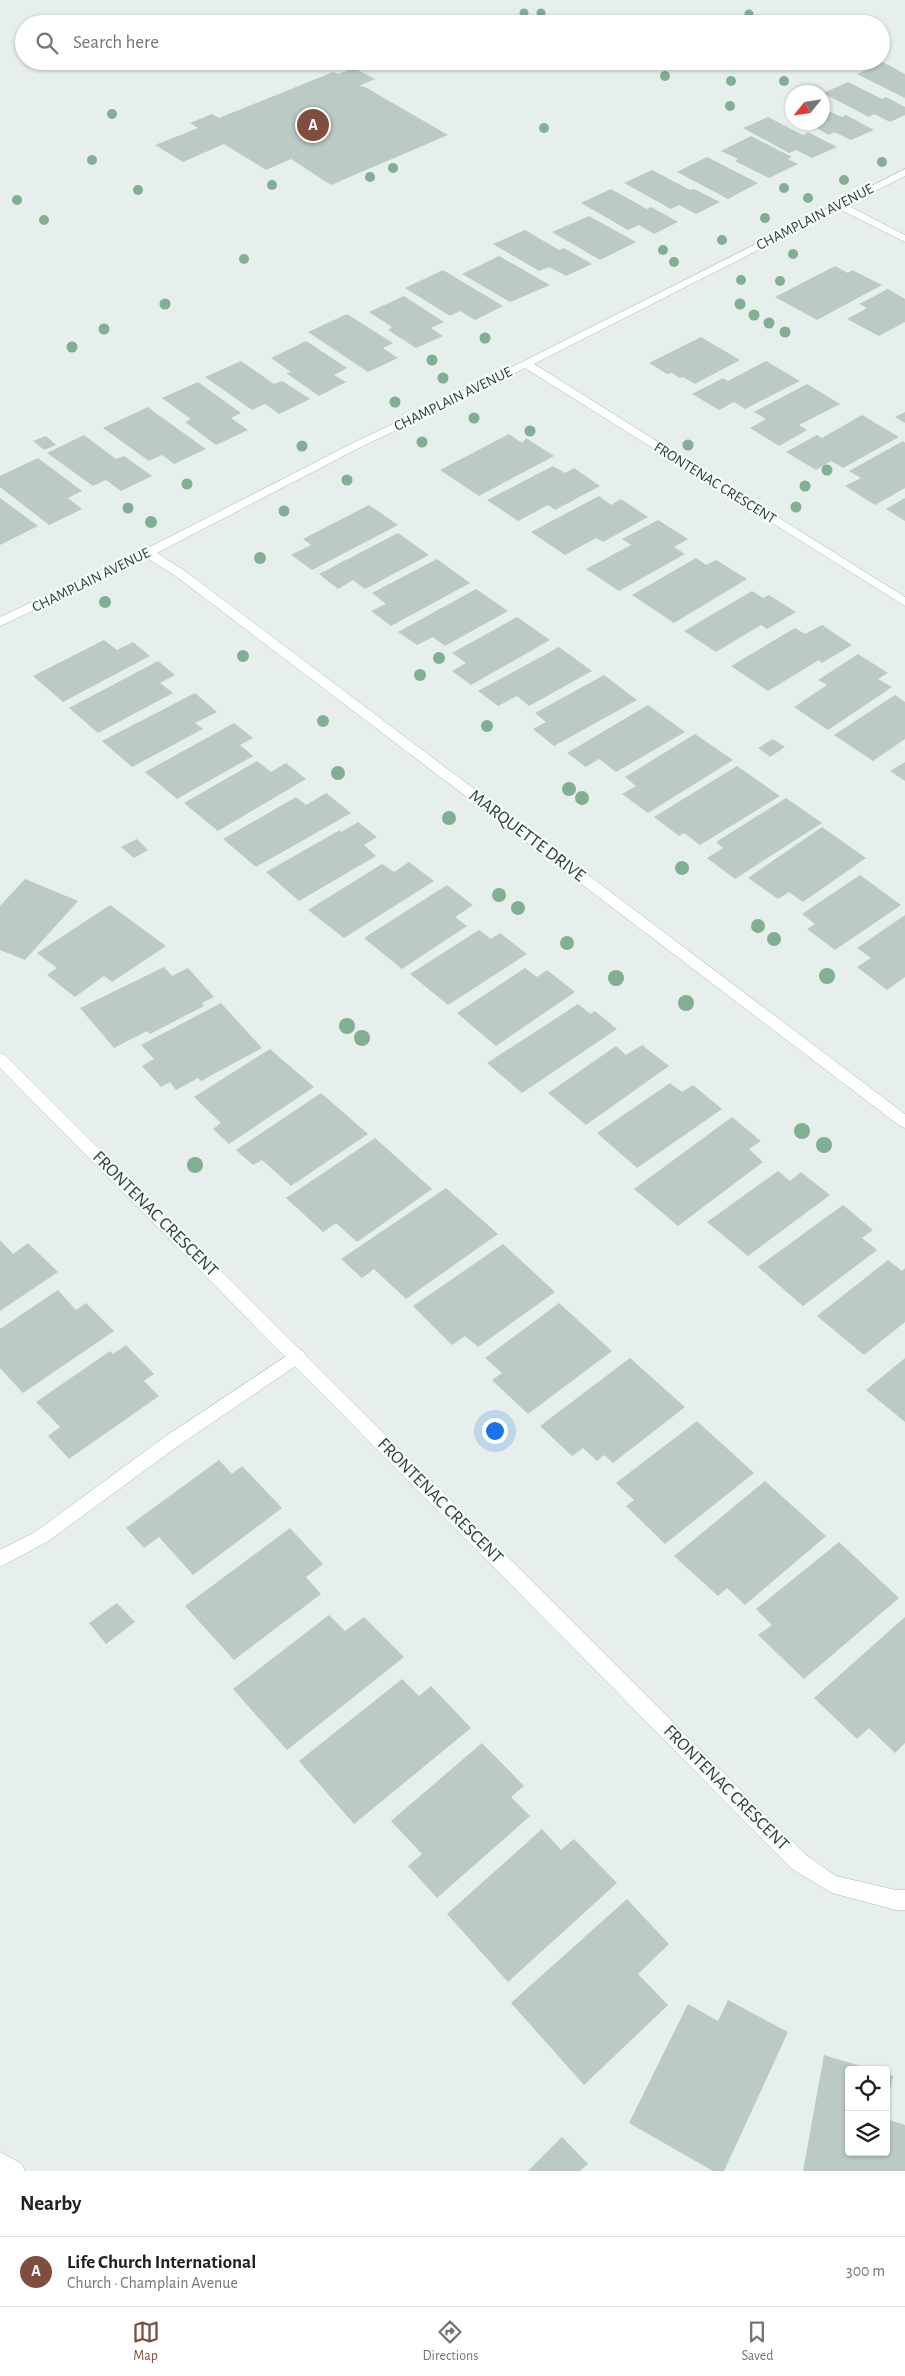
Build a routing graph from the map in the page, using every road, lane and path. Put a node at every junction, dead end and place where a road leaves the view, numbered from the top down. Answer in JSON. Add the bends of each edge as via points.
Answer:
{"nodes":[{"id":1,"x":905,"y":172,"type":"edge"},
{"id":2,"x":839,"y":205,"type":"junction"},
{"id":3,"x":905,"y":239,"type":"edge"},
{"id":4,"x":526,"y":364,"type":"junction"},
{"id":5,"x":148,"y":553,"type":"junction"},
{"id":6,"x":905,"y":602,"type":"edge"},
{"id":7,"x":0,"y":622,"type":"edge"},
{"id":8,"x":0,"y":1059,"type":"edge"},
{"id":9,"x":905,"y":1122,"type":"edge"},
{"id":10,"x":297,"y":1356,"type":"junction"},
{"id":11,"x":0,"y":1558,"type":"edge"},
{"id":12,"x":905,"y":1900,"type":"edge"},
{"id":13,"x":0,"y":2162,"type":"edge"},
{"id":14,"x":15,"y":2171,"type":"edge"}],
"edges":[{"from":1,"to":2,"type":"street","name":"CHAMPLAIN AVENUE"},
{"from":2,"to":3,"type":"street"},
{"from":2,"to":4,"type":"street","name":"CHAMPLAIN AVENUE"},
{"from":4,"to":5,"type":"street","name":"CHAMPLAIN AVENUE","via":[[354,447]]},
{"from":4,"to":6,"type":"street","name":"FRONTENAC CRESCENT"},
{"from":5,"to":7,"type":"street","name":"CHAMPLAIN AVENUE"},
{"from":5,"to":9,"type":"street","name":"MARQUETTE DRIVE","via":[[189,580]]},
{"from":8,"to":10,"type":"street","name":"FRONTENAC CRESCENT"},
{"from":10,"to":11,"type":"street","via":[[172,1441],[41,1537]]},
{"from":10,"to":12,"type":"street","name":"FRONTENAC CRESCENT","via":[[800,1862],[832,1884]]},
{"from":13,"to":14,"type":"street"}]}
